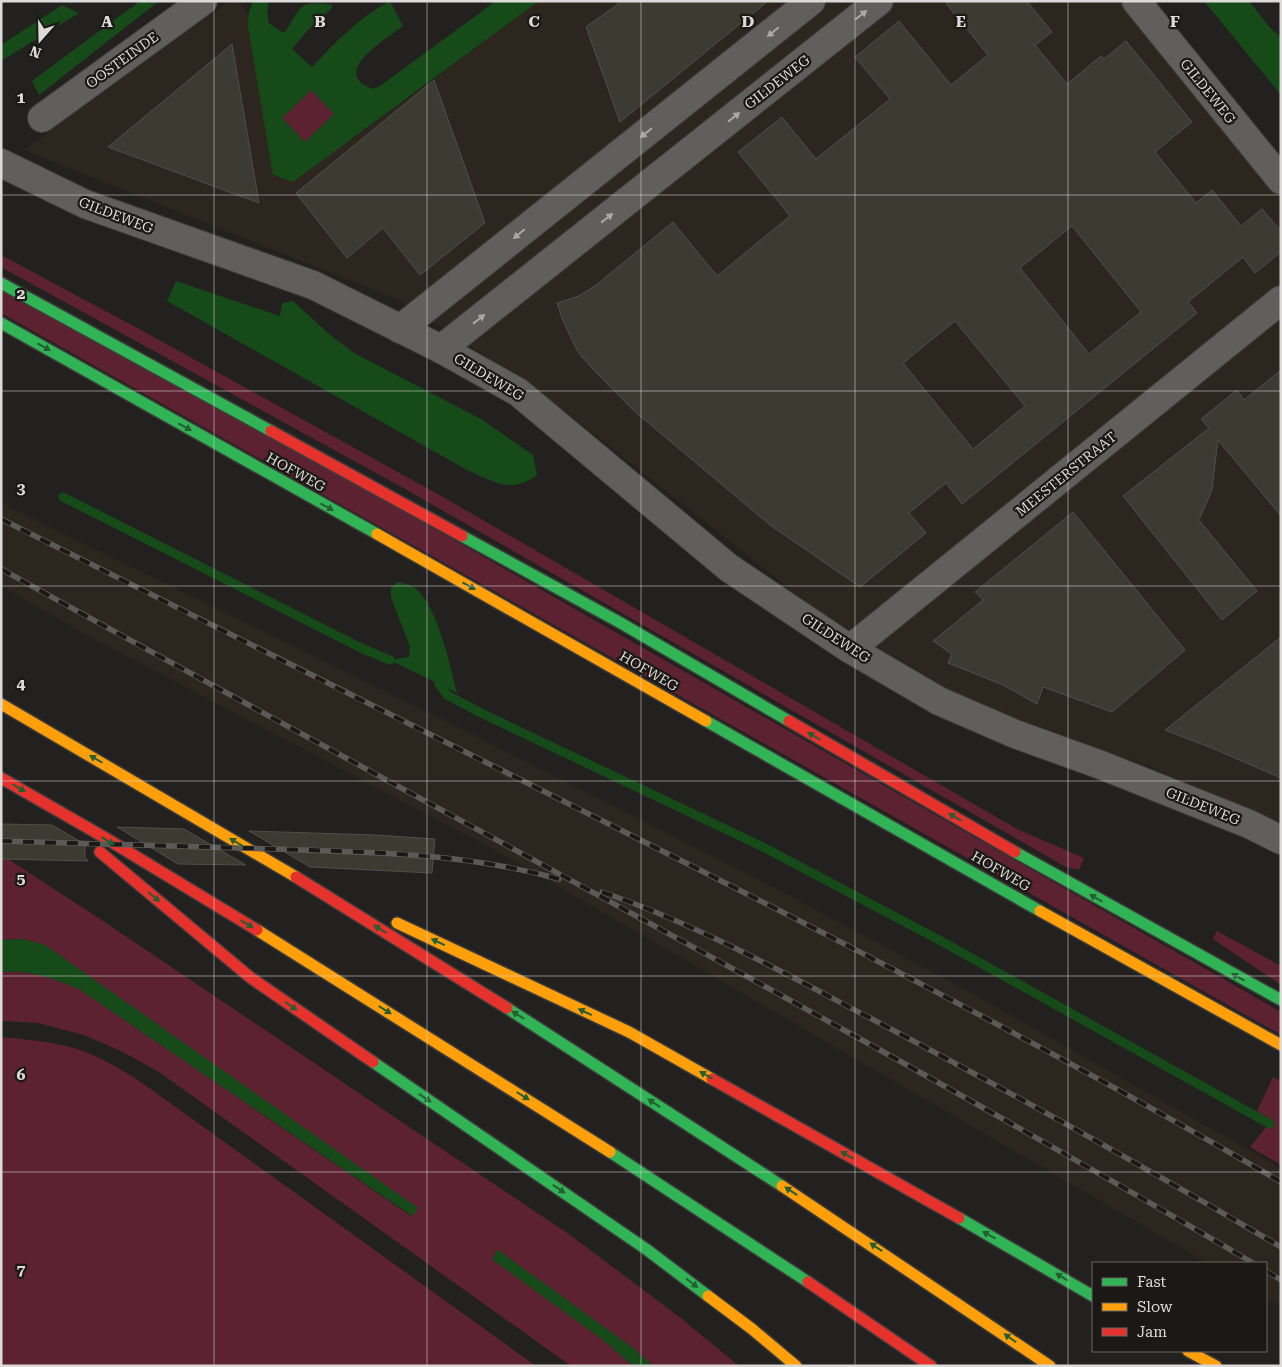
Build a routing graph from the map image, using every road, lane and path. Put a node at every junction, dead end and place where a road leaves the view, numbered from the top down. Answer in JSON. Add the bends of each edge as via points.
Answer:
{"nodes":[{"id":1,"x":203,"y":1,"type":"edge"},
{"id":2,"x":811,"y":1,"type":"edge"},
{"id":3,"x":879,"y":1,"type":"edge"},
{"id":4,"x":1136,"y":1,"type":"edge"},
{"id":5,"x":42,"y":118,"type":"dead end"},
{"id":6,"x":1,"y":162,"type":"edge"},
{"id":7,"x":1281,"y":180,"type":"edge"},
{"id":8,"x":1,"y":283,"type":"edge"},
{"id":9,"x":1281,"y":300,"type":"edge"},
{"id":10,"x":1,"y":323,"type":"edge"},
{"id":11,"x":400,"y":329,"type":"junction"},
{"id":12,"x":441,"y":349,"type":"junction"},
{"id":13,"x":850,"y":649,"type":"junction"},
{"id":14,"x":1,"y":704,"type":"edge"},
{"id":15,"x":1,"y":778,"type":"edge"},
{"id":16,"x":36,"y":798,"type":"junction"},
{"id":17,"x":1281,"y":840,"type":"edge"},
{"id":18,"x":278,"y":866,"type":"junction"},
{"id":19,"x":368,"y":909,"type":"dead end"},
{"id":20,"x":386,"y":917,"type":"dead end"},
{"id":21,"x":1281,"y":1000,"type":"edge"},
{"id":22,"x":1281,"y":1045,"type":"edge"},
{"id":23,"x":1092,"y":1295,"type":"edge"},
{"id":24,"x":1190,"y":1352,"type":"edge"},
{"id":25,"x":796,"y":1366,"type":"edge"},
{"id":26,"x":931,"y":1366,"type":"edge"},
{"id":27,"x":1050,"y":1366,"type":"edge"},
{"id":28,"x":1216,"y":1366,"type":"edge"}],
"edges":[{"from":1,"to":5,"type":"street","name":"OOSTEINDE"},
{"from":2,"to":11,"type":"street","one_way":true},
{"from":12,"to":3,"type":"street","name":"GILDEWEG","one_way":true},
{"from":4,"to":7,"type":"street","name":"GILDEWEG"},
{"from":6,"to":11,"type":"street","name":"GILDEWEG","via":[[85,204],[312,285]]},
{"from":21,"to":8,"type":"main road","name":"HOFWEG","one_way":true,"via":[[1057,876],[618,622]]},
{"from":9,"to":13,"type":"street","name":"MEESTERSTRAAT"},
{"from":10,"to":22,"type":"main road","name":"HOFWEG","one_way":true},
{"from":11,"to":12,"type":"street","name":"GILDEWEG"},
{"from":12,"to":13,"type":"street","name":"GILDEWEG","via":[[518,392],[730,568]]},
{"from":13,"to":17,"type":"street","name":"GILDEWEG","via":[[939,701]]},
{"from":18,"to":14,"type":"main road","one_way":true},
{"from":15,"to":16,"type":"main road","one_way":true},
{"from":16,"to":25,"type":"main road","one_way":true,"via":[[251,978],[646,1249],[752,1328]]},
{"from":16,"to":26,"type":"main road","one_way":true,"via":[[285,947],[551,1113]]},
{"from":18,"to":19,"type":"main road"},
{"from":27,"to":18,"type":"main road","one_way":true,"via":[[885,1253],[590,1061]]},
{"from":23,"to":20,"type":"main road","one_way":true,"via":[[629,1032]]},
{"from":24,"to":28,"type":"main road"}]}
